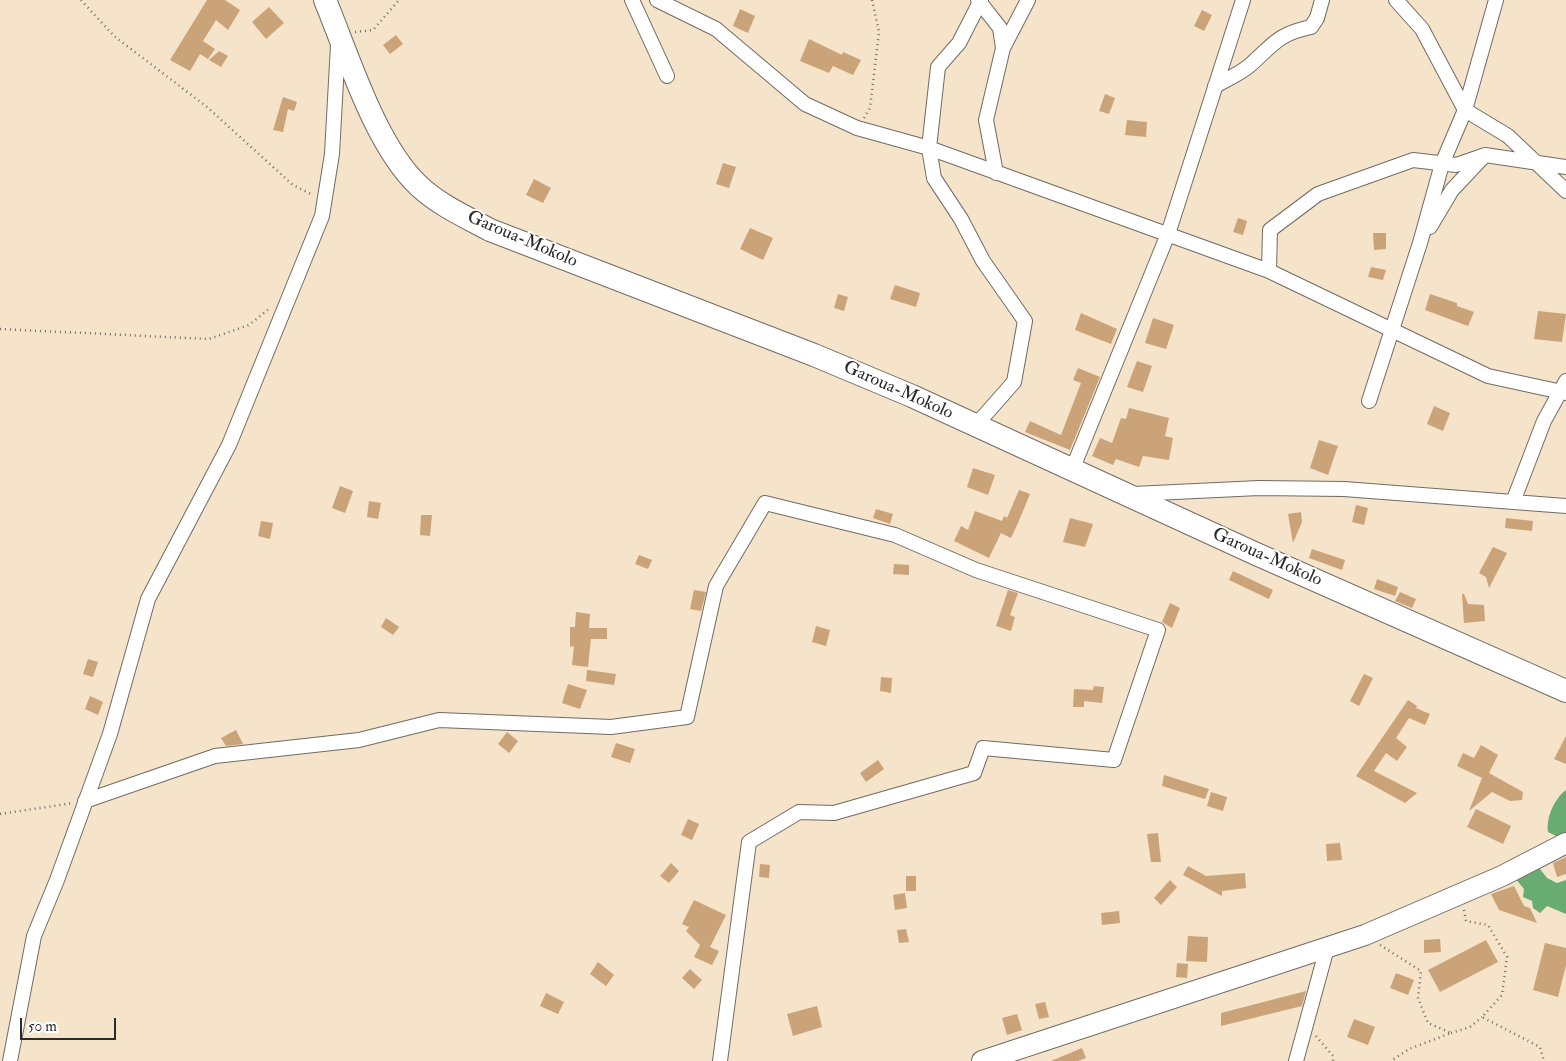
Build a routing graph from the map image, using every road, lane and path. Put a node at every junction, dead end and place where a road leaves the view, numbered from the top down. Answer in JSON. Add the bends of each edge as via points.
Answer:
{"nodes":[{"id":1,"x":81,"y":0,"type":"edge"},
{"id":2,"x":325,"y":0,"type":"edge"},
{"id":3,"x":400,"y":0,"type":"edge"},
{"id":4,"x":632,"y":0,"type":"edge"},
{"id":5,"x":657,"y":0,"type":"edge"},
{"id":6,"x":872,"y":0,"type":"edge"},
{"id":7,"x":1028,"y":0,"type":"edge"},
{"id":8,"x":1243,"y":0,"type":"edge"},
{"id":9,"x":1322,"y":0,"type":"edge"},
{"id":10,"x":1396,"y":0,"type":"edge"},
{"id":11,"x":1496,"y":0,"type":"edge"},
{"id":12,"x":979,"y":1,"type":"edge"},
{"id":13,"x":339,"y":34,"type":"junction"},
{"id":14,"x":1003,"y":48,"type":"junction"},
{"id":15,"x":667,"y":76,"type":"dead end"},
{"id":16,"x":1215,"y":86,"type":"junction"},
{"id":17,"x":1465,"y":110,"type":"junction"},
{"id":18,"x":857,"y":128,"type":"junction"},
{"id":19,"x":929,"y":148,"type":"junction"},
{"id":20,"x":1485,"y":156,"type":"junction"},
{"id":21,"x":1534,"y":161,"type":"junction"},
{"id":22,"x":1442,"y":164,"type":"junction"},
{"id":23,"x":1566,"y":167,"type":"edge"},
{"id":24,"x":996,"y":172,"type":"junction"},
{"id":25,"x":1566,"y":191,"type":"edge"},
{"id":26,"x":326,"y":201,"type":"junction"},
{"id":27,"x":1168,"y":234,"type":"junction"},
{"id":28,"x":1420,"y":243,"type":"junction"},
{"id":29,"x":1269,"y":271,"type":"junction"},
{"id":30,"x":289,"y":294,"type":"junction"},
{"id":31,"x":0,"y":329,"type":"edge"},
{"id":32,"x":1391,"y":330,"type":"junction"},
{"id":33,"x":1564,"y":389,"type":"edge"},
{"id":34,"x":1369,"y":401,"type":"dead end"},
{"id":35,"x":976,"y":426,"type":"junction"},
{"id":36,"x":1072,"y":470,"type":"junction"},
{"id":37,"x":1125,"y":494,"type":"junction"},
{"id":38,"x":1513,"y":502,"type":"junction"},
{"id":39,"x":1566,"y":506,"type":"edge"},
{"id":40,"x":1566,"y":690,"type":"edge"},
{"id":41,"x":85,"y":801,"type":"junction"},
{"id":42,"x":0,"y":814,"type":"edge"},
{"id":43,"x":1566,"y":844,"type":"edge"},
{"id":44,"x":1462,"y":893,"type":"junction"},
{"id":45,"x":1365,"y":935,"type":"junction"},
{"id":46,"x":1328,"y":948,"type":"junction"},
{"id":47,"x":1482,"y":1017,"type":"junction"},
{"id":48,"x":1451,"y":1033,"type":"junction"},
{"id":49,"x":10,"y":1061,"type":"edge"},
{"id":50,"x":720,"y":1061,"type":"edge"},
{"id":51,"x":982,"y":1061,"type":"edge"},
{"id":52,"x":1296,"y":1061,"type":"edge"},
{"id":53,"x":1392,"y":1061,"type":"edge"},
{"id":54,"x":1544,"y":1061,"type":"edge"}],
"edges":[{"from":1,"to":26,"type":"path","via":[[114,36],[207,107],[293,185]]},
{"from":2,"to":13,"type":"main road","name":"Garoua-Mokolo"},
{"from":3,"to":13,"type":"path","via":[[373,30]]},
{"from":4,"to":15,"type":"street"},
{"from":5,"to":18,"type":"street","via":[[716,29],[805,104]]},
{"from":6,"to":18,"type":"path","via":[[879,32],[874,80],[870,108]]},
{"from":7,"to":14,"type":"street"},
{"from":8,"to":16,"type":"street"},
{"from":9,"to":16,"type":"street","via":[[1311,27],[1291,31],[1248,67]]},
{"from":10,"to":17,"type":"street","via":[[1422,29]]},
{"from":11,"to":17,"type":"street"},
{"from":12,"to":14,"type":"street","via":[[1000,28]]},
{"from":12,"to":19,"type":"street","via":[[959,43],[938,67]]},
{"from":13,"to":26,"type":"street"},
{"from":13,"to":35,"type":"main road","name":"Garoua-Mokolo","via":[[373,117],[391,148],[418,185],[439,202],[490,230],[814,355]]},
{"from":14,"to":24,"type":"street","via":[[986,120]]},
{"from":16,"to":27,"type":"street"},
{"from":17,"to":21,"type":"street","via":[[1508,136]]},
{"from":17,"to":22,"type":"street"},
{"from":18,"to":19,"type":"street"},
{"from":19,"to":24,"type":"street"},
{"from":19,"to":35,"type":"street","via":[[934,178],[962,219],[983,261],[1026,321],[1014,382]]},
{"from":20,"to":21,"type":"street"},
{"from":20,"to":22,"type":"street","via":[[1456,165]]},
{"from":20,"to":28,"type":"street","via":[[1452,190]]},
{"from":21,"to":23,"type":"street"},
{"from":21,"to":25,"type":"street"},
{"from":22,"to":28,"type":"street"},
{"from":22,"to":29,"type":"street","via":[[1413,160],[1318,194],[1270,230]]},
{"from":24,"to":27,"type":"street"},
{"from":26,"to":30,"type":"street"},
{"from":27,"to":29,"type":"street"},
{"from":27,"to":36,"type":"street"},
{"from":28,"to":32,"type":"street"},
{"from":29,"to":32,"type":"street"},
{"from":30,"to":31,"type":"path","via":[[250,325],[209,338]]},
{"from":30,"to":41,"type":"street","via":[[229,445],[148,599],[110,734]]},
{"from":32,"to":33,"type":"street","via":[[1488,376]]},
{"from":32,"to":34,"type":"street"},
{"from":33,"to":38,"type":"street","via":[[1544,421]]},
{"from":35,"to":36,"type":"main road","name":"Garoua-Mokolo"},
{"from":36,"to":37,"type":"main road","name":"Garoua-Mokolo"},
{"from":37,"to":38,"type":"street","via":[[1259,488],[1344,489]]},
{"from":37,"to":40,"type":"main road","name":"Garoua-Mokolo"},
{"from":38,"to":39,"type":"street"},
{"from":41,"to":42,"type":"path"},
{"from":41,"to":49,"type":"street","via":[[58,880],[34,936]]},
{"from":41,"to":50,"type":"street","via":[[215,756],[359,740],[439,720],[611,727],[687,717],[716,586],[765,503],[895,535],[976,570],[1158,630],[1114,760],[983,748],[974,773],[834,813],[799,812],[749,842]]},
{"from":43,"to":44,"type":"main road"},
{"from":44,"to":45,"type":"main road"},
{"from":44,"to":47,"type":"path","via":[[1466,921],[1488,925],[1507,957],[1502,996]]},
{"from":45,"to":46,"type":"main road"},
{"from":45,"to":48,"type":"path","via":[[1421,971],[1418,998],[1428,1022]]},
{"from":46,"to":51,"type":"main road"},
{"from":46,"to":52,"type":"street"},
{"from":47,"to":48,"type":"path","via":[[1470,1027]]},
{"from":47,"to":54,"type":"path","via":[[1540,1046]]},
{"from":48,"to":53,"type":"path","via":[[1409,1050]]}]}
